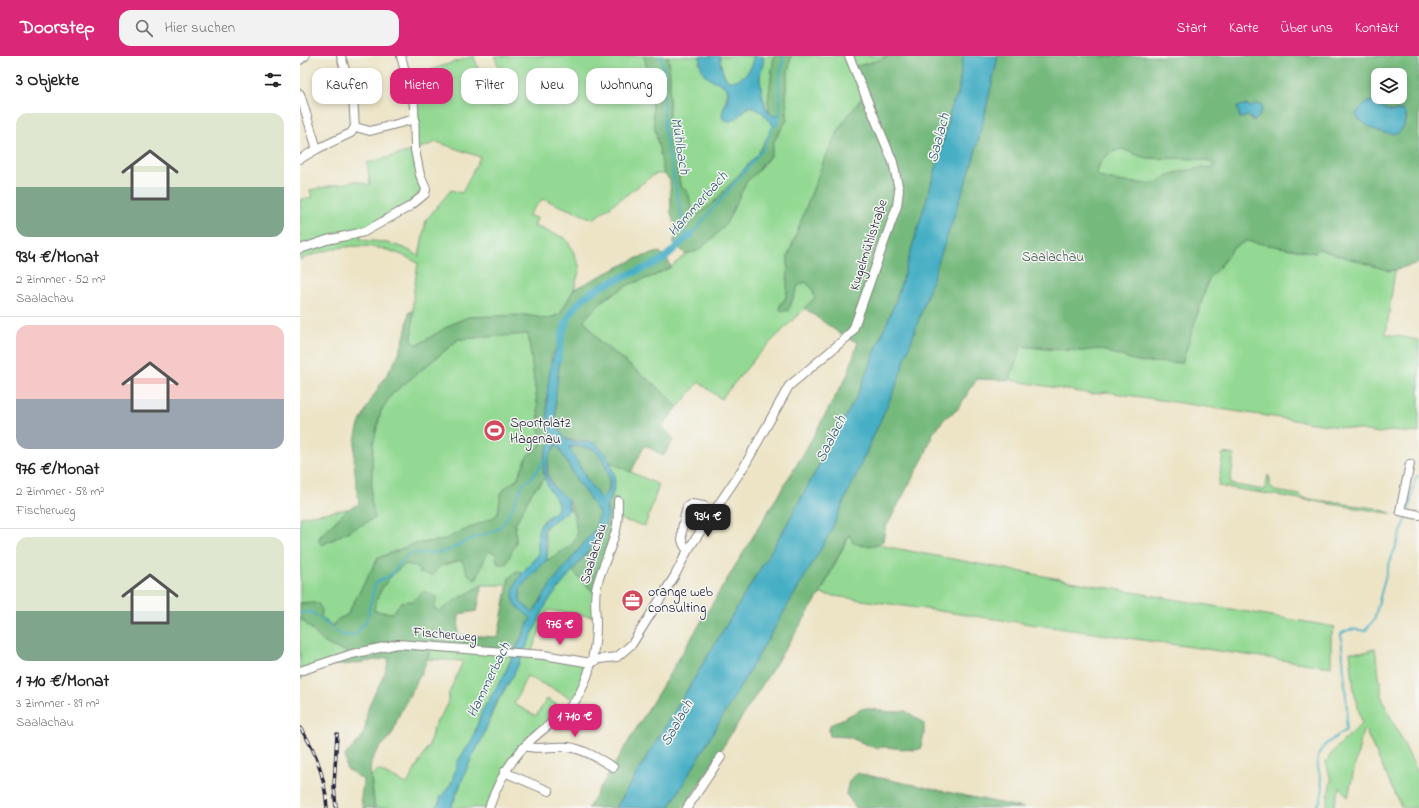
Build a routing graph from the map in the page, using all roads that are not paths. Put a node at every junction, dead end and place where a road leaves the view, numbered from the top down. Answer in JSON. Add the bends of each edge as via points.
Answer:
{"nodes":[{"id":1,"x":305,"y":56,"type":"edge"},
{"id":2,"x":341,"y":56,"type":"edge"},
{"id":3,"x":401,"y":56,"type":"edge"},
{"id":4,"x":849,"y":56,"type":"edge"},
{"id":5,"x":300,"y":60,"type":"edge"},
{"id":6,"x":300,"y":94,"type":"edge"},
{"id":7,"x":302,"y":108,"type":"edge"},
{"id":8,"x":415,"y":119,"type":"junction"},
{"id":9,"x":355,"y":127,"type":"junction"},
{"id":10,"x":317,"y":150,"type":"junction"},
{"id":11,"x":300,"y":159,"type":"edge"},
{"id":12,"x":300,"y":249,"type":"edge"},
{"id":13,"x":1410,"y":464,"type":"dead end"},
{"id":14,"x":618,"y":501,"type":"dead end"},
{"id":15,"x":714,"y":513,"type":"junction"},
{"id":16,"x":1417,"y":515,"type":"edge"},
{"id":17,"x":688,"y":550,"type":"junction"},
{"id":18,"x":590,"y":663,"type":"junction"},
{"id":19,"x":300,"y":671,"type":"edge"},
{"id":20,"x":525,"y":746,"type":"junction"},
{"id":21,"x":721,"y":757,"type":"dead end"},
{"id":22,"x":613,"y":766,"type":"dead end"},
{"id":23,"x":504,"y":772,"type":"junction"},
{"id":24,"x":548,"y":791,"type":"dead end"},
{"id":25,"x":489,"y":808,"type":"edge"},
{"id":26,"x":687,"y":808,"type":"edge"}],
"edges":[{"from":1,"to":5,"type":"street"},
{"from":2,"to":9,"type":"street","via":[[353,97]]},
{"from":3,"to":8,"type":"street","via":[[412,94]]},
{"from":4,"to":15,"type":"street","name":"Kugelmühlstraße","via":[[894,162],[899,190],[897,206],[853,330],[798,377],[782,397]]},
{"from":6,"to":7,"type":"street"},
{"from":7,"to":10,"type":"street"},
{"from":8,"to":9,"type":"street","via":[[370,131]]},
{"from":8,"to":12,"type":"street","via":[[415,150],[426,189],[425,194],[409,207],[364,232]]},
{"from":9,"to":10,"type":"street"},
{"from":10,"to":11,"type":"street"},
{"from":13,"to":16,"type":"street","via":[[1400,511]]},
{"from":14,"to":18,"type":"street","name":"Saalachau","via":[[617,527],[596,594],[596,628]]},
{"from":15,"to":17,"type":"street"},
{"from":15,"to":17,"type":"street","via":[[698,504],[687,507],[681,539]]},
{"from":17,"to":18,"type":"street","via":[[674,577],[626,650],[617,657]]},
{"from":18,"to":19,"type":"street","name":"Fischerweg","via":[[557,656],[398,644],[352,654]]},
{"from":18,"to":20,"type":"street","name":"Saalachau","via":[[584,684],[572,704]]},
{"from":20,"to":22,"type":"street","via":[[534,749],[558,746],[576,748]]},
{"from":20,"to":23,"type":"street","name":"Saalachau"},
{"from":21,"to":26,"type":"street"},
{"from":23,"to":24,"type":"street"},
{"from":23,"to":25,"type":"street","name":"Saalachau"}]}
